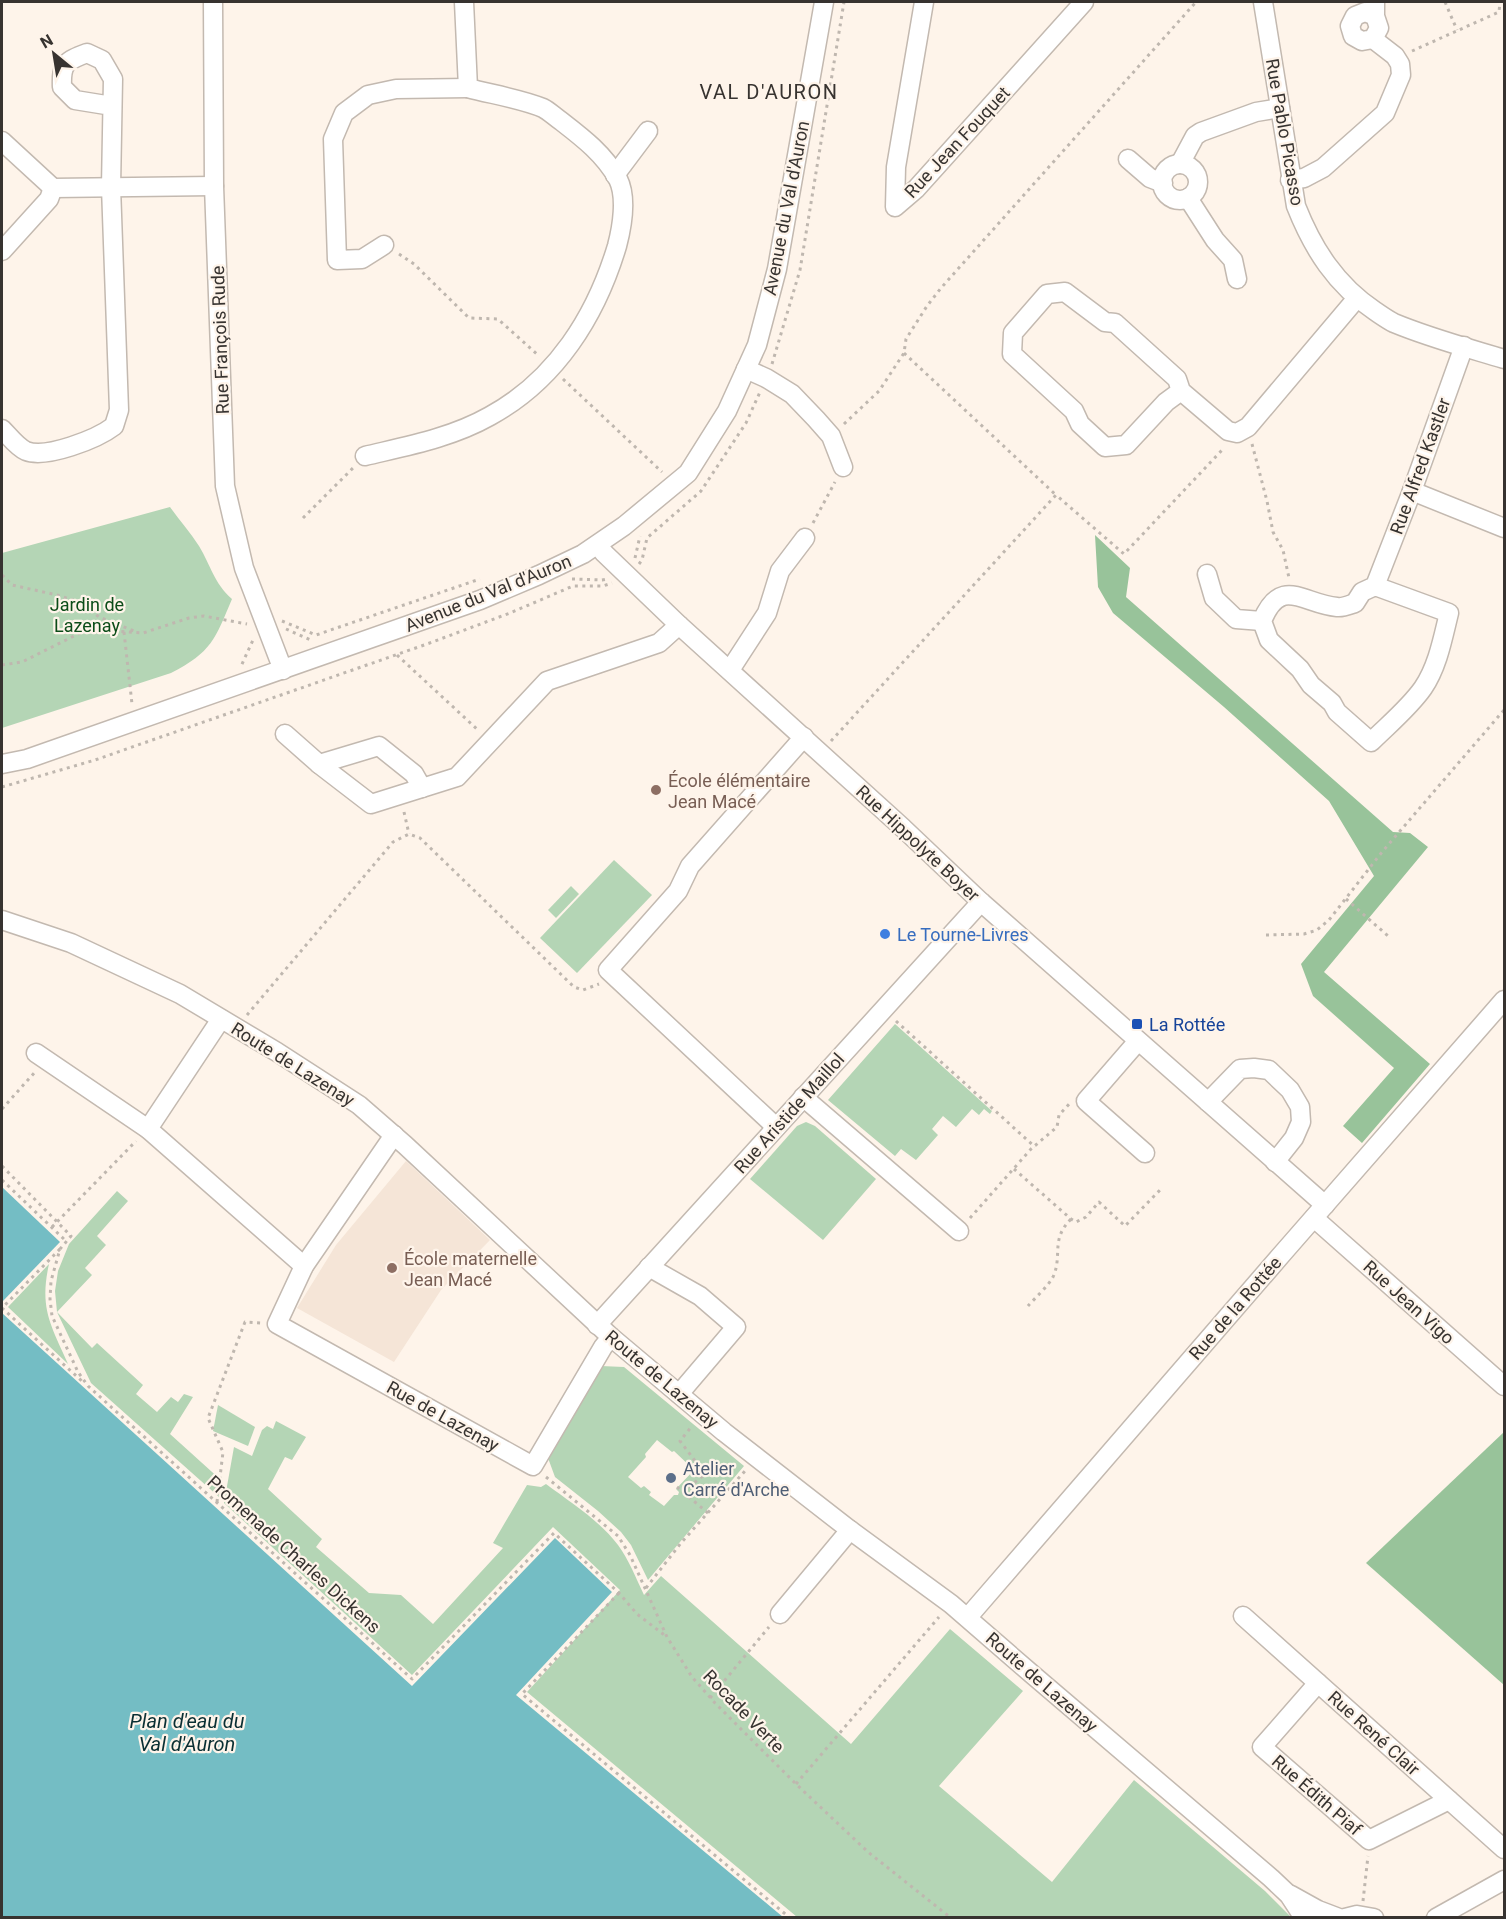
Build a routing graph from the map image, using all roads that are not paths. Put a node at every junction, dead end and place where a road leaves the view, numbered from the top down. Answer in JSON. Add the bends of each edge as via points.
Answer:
{"nodes":[{"id":1,"x":213,"y":2,"type":"edge"},
{"id":2,"x":464,"y":2,"type":"edge"},
{"id":3,"x":824,"y":2,"type":"edge"},
{"id":4,"x":924,"y":2,"type":"edge"},
{"id":5,"x":1084,"y":2,"type":"edge"},
{"id":6,"x":1263,"y":2,"type":"edge"},
{"id":7,"x":1375,"y":9,"type":"edge"},
{"id":8,"x":1373,"y":39,"type":"junction"},
{"id":9,"x":468,"y":88,"type":"junction"},
{"id":10,"x":112,"y":106,"type":"dead end"},
{"id":11,"x":1280,"y":108,"type":"junction"},
{"id":12,"x":648,"y":130,"type":"dead end"},
{"id":13,"x":2,"y":141,"type":"edge"},
{"id":14,"x":1128,"y":159,"type":"dead end"},
{"id":15,"x":1180,"y":164,"type":"junction"},
{"id":16,"x":615,"y":175,"type":"junction"},
{"id":17,"x":1290,"y":180,"type":"junction"},
{"id":18,"x":1163,"y":183,"type":"junction"},
{"id":19,"x":214,"y":186,"type":"junction"},
{"id":20,"x":111,"y":187,"type":"junction"},
{"id":21,"x":53,"y":188,"type":"junction"},
{"id":22,"x":1188,"y":198,"type":"junction"},
{"id":23,"x":384,"y":245,"type":"road end"},
{"id":24,"x":2,"y":251,"type":"edge"},
{"id":25,"x":1237,"y":279,"type":"dead end"},
{"id":26,"x":1357,"y":298,"type":"junction"},
{"id":27,"x":1464,"y":346,"type":"junction"},
{"id":28,"x":1504,"y":359,"type":"edge"},
{"id":29,"x":746,"y":369,"type":"junction"},
{"id":30,"x":1182,"y":391,"type":"junction"},
{"id":31,"x":2,"y":429,"type":"edge"},
{"id":32,"x":365,"y":456,"type":"road end"},
{"id":33,"x":843,"y":467,"type":"road end"},
{"id":34,"x":1412,"y":491,"type":"junction"},
{"id":35,"x":1504,"y":528,"type":"edge"},
{"id":36,"x":805,"y":538,"type":"road end"},
{"id":37,"x":598,"y":545,"type":"junction"},
{"id":38,"x":1207,"y":574,"type":"dead end"},
{"id":39,"x":1375,"y":586,"type":"junction"},
{"id":40,"x":1262,"y":621,"type":"junction"},
{"id":41,"x":679,"y":625,"type":"junction"},
{"id":42,"x":730,"y":670,"type":"junction"},
{"id":43,"x":286,"y":677,"type":"junction"},
{"id":44,"x":285,"y":734,"type":"dead end"},
{"id":45,"x":804,"y":737,"type":"junction"},
{"id":46,"x":2,"y":764,"type":"edge"},
{"id":47,"x":319,"y":764,"type":"junction"},
{"id":48,"x":422,"y":788,"type":"junction"},
{"id":49,"x":981,"y":902,"type":"junction"},
{"id":50,"x":2,"y":920,"type":"edge"},
{"id":51,"x":1504,"y":1000,"type":"edge"},
{"id":52,"x":228,"y":1023,"type":"junction"},
{"id":53,"x":1138,"y":1041,"type":"junction"},
{"id":54,"x":41,"y":1057,"type":"road end"},
{"id":55,"x":803,"y":1097,"type":"junction"},
{"id":56,"x":1208,"y":1102,"type":"junction"},
{"id":57,"x":776,"y":1127,"type":"junction"},
{"id":58,"x":148,"y":1129,"type":"junction"},
{"id":59,"x":394,"y":1135,"type":"junction"},
{"id":60,"x":1145,"y":1153,"type":"dead end"},
{"id":61,"x":1275,"y":1162,"type":"junction"},
{"id":62,"x":1320,"y":1211,"type":"junction"},
{"id":63,"x":959,"y":1231,"type":"road end"},
{"id":64,"x":304,"y":1266,"type":"junction"},
{"id":65,"x":649,"y":1267,"type":"junction"},
{"id":66,"x":597,"y":1325,"type":"junction"},
{"id":67,"x":611,"y":1337,"type":"junction"},
{"id":68,"x":1504,"y":1386,"type":"edge"},
{"id":69,"x":679,"y":1394,"type":"junction"},
{"id":70,"x":850,"y":1530,"type":"junction"},
{"id":71,"x":780,"y":1614,"type":"road end"},
{"id":72,"x":1243,"y":1616,"type":"dead end"},
{"id":73,"x":968,"y":1617,"type":"junction"},
{"id":74,"x":1318,"y":1683,"type":"junction"},
{"id":75,"x":1449,"y":1800,"type":"junction"},
{"id":76,"x":1504,"y":1849,"type":"edge"},
{"id":77,"x":1504,"y":1880,"type":"edge"},
{"id":78,"x":1289,"y":1895,"type":"junction"},
{"id":79,"x":1304,"y":1917,"type":"edge"},
{"id":80,"x":1339,"y":1917,"type":"edge"},
{"id":81,"x":1436,"y":1917,"type":"edge"}],
"edges":[{"from":1,"to":19,"type":"street","name":"Rue François Rude"},
{"from":2,"to":9,"type":"street"},
{"from":3,"to":29,"type":"street","name":"Avenue du Val d'Auron","via":[[777,269],[757,345]]},
{"from":4,"to":5,"type":"street","name":"Rue Jean Fouquet","via":[[897,167],[895,207],[916,189]]},
{"from":6,"to":11,"type":"street","name":"Rue Pablo Picasso"},
{"from":7,"to":8,"type":"street","via":[[1379,28]]},
{"from":7,"to":8,"type":"street","via":[[1355,16],[1350,26],[1353,36],[1362,41]]},
{"from":8,"to":17,"type":"street","via":[[1400,64],[1401,75],[1385,113],[1323,168]]},
{"from":9,"to":16,"type":"street","via":[[544,108],[592,146]]},
{"from":9,"to":23,"type":"street","via":[[396,89],[368,95],[344,113],[333,139],[337,260],[362,259]]},
{"from":10,"to":20,"type":"street"},
{"from":11,"to":15,"type":"street","via":[[1256,112],[1201,132]]},
{"from":11,"to":17,"type":"street","name":"Rue Pablo Picasso"},
{"from":12,"to":16,"type":"street"},
{"from":13,"to":21,"type":"street"},
{"from":14,"to":18,"type":"street","via":[[1150,178]]},
{"from":15,"to":18,"type":"street","via":[[1166,172]]},
{"from":15,"to":22,"type":"street","via":[[1191,168],[1198,178],[1196,190]]},
{"from":16,"to":32,"type":"street","via":[[623,204],[622,229],[610,270],[578,335],[552,368],[490,416],[443,437]]},
{"from":17,"to":26,"type":"street","name":"Rue Pablo Picasso","via":[[1304,228],[1324,263]]},
{"from":18,"to":22,"type":"street","via":[[1171,197]]},
{"from":19,"to":20,"type":"street"},
{"from":19,"to":43,"type":"street","name":"Rue François Rude","via":[[225,486],[243,568]]},
{"from":20,"to":21,"type":"street"},
{"from":20,"to":31,"type":"street","via":[[119,410],[114,426],[93,440],[38,455],[23,450]]},
{"from":21,"to":24,"type":"street","via":[[49,199]]},
{"from":22,"to":25,"type":"street","via":[[1233,260]]},
{"from":26,"to":27,"type":"street","name":"Rue Pablo Picasso","via":[[1393,323]]},
{"from":26,"to":30,"type":"street","via":[[1242,430],[1228,431]]},
{"from":27,"to":28,"type":"street","name":"Rue Pablo Picasso"},
{"from":27,"to":34,"type":"street","name":"Rue Alfred Kastler"},
{"from":29,"to":33,"type":"street","via":[[792,394],[831,436]]},
{"from":29,"to":37,"type":"street","name":"Avenue du Val d'Auron","via":[[727,411],[688,473]]},
{"from":30,"to":30,"type":"street","via":[[1166,402],[1126,445],[1105,447],[1080,424],[1074,411],[1012,354],[1013,333],[1047,294],[1065,291],[1105,322],[1115,322],[1177,380]]},
{"from":34,"to":35,"type":"street"},
{"from":34,"to":39,"type":"street","name":"Rue Alfred Kastler"},
{"from":36,"to":42,"type":"street","via":[[780,571],[767,613]]},
{"from":37,"to":41,"type":"street","name":"Rue Hippolyte Boyer"},
{"from":37,"to":43,"type":"street","name":"Avenue du Val d'Auron","via":[[480,600]]},
{"from":38,"to":40,"type":"street","via":[[1214,598],[1236,619]]},
{"from":39,"to":40,"type":"street","via":[[1362,592],[1355,603],[1338,608],[1292,595],[1278,597]]},
{"from":39,"to":40,"type":"street","via":[[1449,613],[1440,651],[1424,687],[1371,742],[1269,640]]},
{"from":41,"to":42,"type":"street","name":"Rue Hippolyte Boyer"},
{"from":41,"to":48,"type":"street","via":[[659,643],[547,681],[457,777]]},
{"from":42,"to":45,"type":"street","name":"Rue Hippolyte Boyer"},
{"from":43,"to":46,"type":"street","name":"Avenue du Val d'Auron"},
{"from":44,"to":47,"type":"street"},
{"from":45,"to":49,"type":"street","name":"Rue Hippolyte Boyer"},
{"from":45,"to":57,"type":"street","via":[[690,866],[678,891],[608,970]]},
{"from":47,"to":48,"type":"street","via":[[371,804]]},
{"from":47,"to":48,"type":"street","via":[[379,746],[414,774]]},
{"from":49,"to":53,"type":"street","name":"Rue Hippolyte Boyer"},
{"from":49,"to":55,"type":"street","name":"Rue Aristide Maillol"},
{"from":50,"to":52,"type":"street","name":"Route de Lazenay","via":[[71,943],[180,994]]},
{"from":51,"to":62,"type":"street","name":"Rue de la Rottée"},
{"from":52,"to":58,"type":"street"},
{"from":52,"to":59,"type":"street","name":"Route de Lazenay","via":[[359,1105]]},
{"from":53,"to":56,"type":"street","name":"Rue Hippolyte Boyer"},
{"from":53,"to":60,"type":"street","via":[[1086,1101]]},
{"from":54,"to":58,"type":"street"},
{"from":55,"to":57,"type":"street","name":"Rue Aristide Maillol"},
{"from":55,"to":63,"type":"street"},
{"from":56,"to":61,"type":"street","name":"Rue Hippolyte Boyer"},
{"from":56,"to":61,"type":"street","via":[[1240,1069],[1269,1070],[1290,1090],[1300,1107],[1301,1122]]},
{"from":57,"to":65,"type":"street","name":"Rue Aristide Maillol"},
{"from":58,"to":64,"type":"street"},
{"from":59,"to":64,"type":"street"},
{"from":59,"to":66,"type":"street","name":"Route de Lazenay"},
{"from":61,"to":62,"type":"street","name":"Rue Hippolyte Boyer"},
{"from":62,"to":68,"type":"street","name":"Rue Jean Vigo"},
{"from":62,"to":73,"type":"street","name":"Rue de la Rottée"},
{"from":64,"to":67,"type":"street","name":"Rue de Lazenay","via":[[277,1324],[532,1466]]},
{"from":65,"to":66,"type":"street","name":"Rue Aristide Maillol"},
{"from":65,"to":69,"type":"street","via":[[700,1296],[736,1327]]},
{"from":66,"to":67,"type":"street","name":"Route de Lazenay"},
{"from":67,"to":69,"type":"street","name":"Route de Lazenay"},
{"from":69,"to":70,"type":"street","name":"Route de Lazenay"},
{"from":70,"to":71,"type":"street"},
{"from":70,"to":73,"type":"street","name":"Route de Lazenay"},
{"from":72,"to":74,"type":"street","name":"Rue René Clair"},
{"from":73,"to":78,"type":"street","name":"Route de Lazenay"},
{"from":74,"to":75,"type":"street","name":"Rue René Clair"},
{"from":74,"to":75,"type":"street","name":"Rue Édith Piaf","via":[[1262,1747],[1369,1840]]},
{"from":75,"to":76,"type":"street","name":"Rue René Clair"},
{"from":77,"to":81,"type":"street"},
{"from":78,"to":79,"type":"street","name":"Route de Lazenay"},
{"from":78,"to":80,"type":"street","name":"Route de Lazenay"}]}
